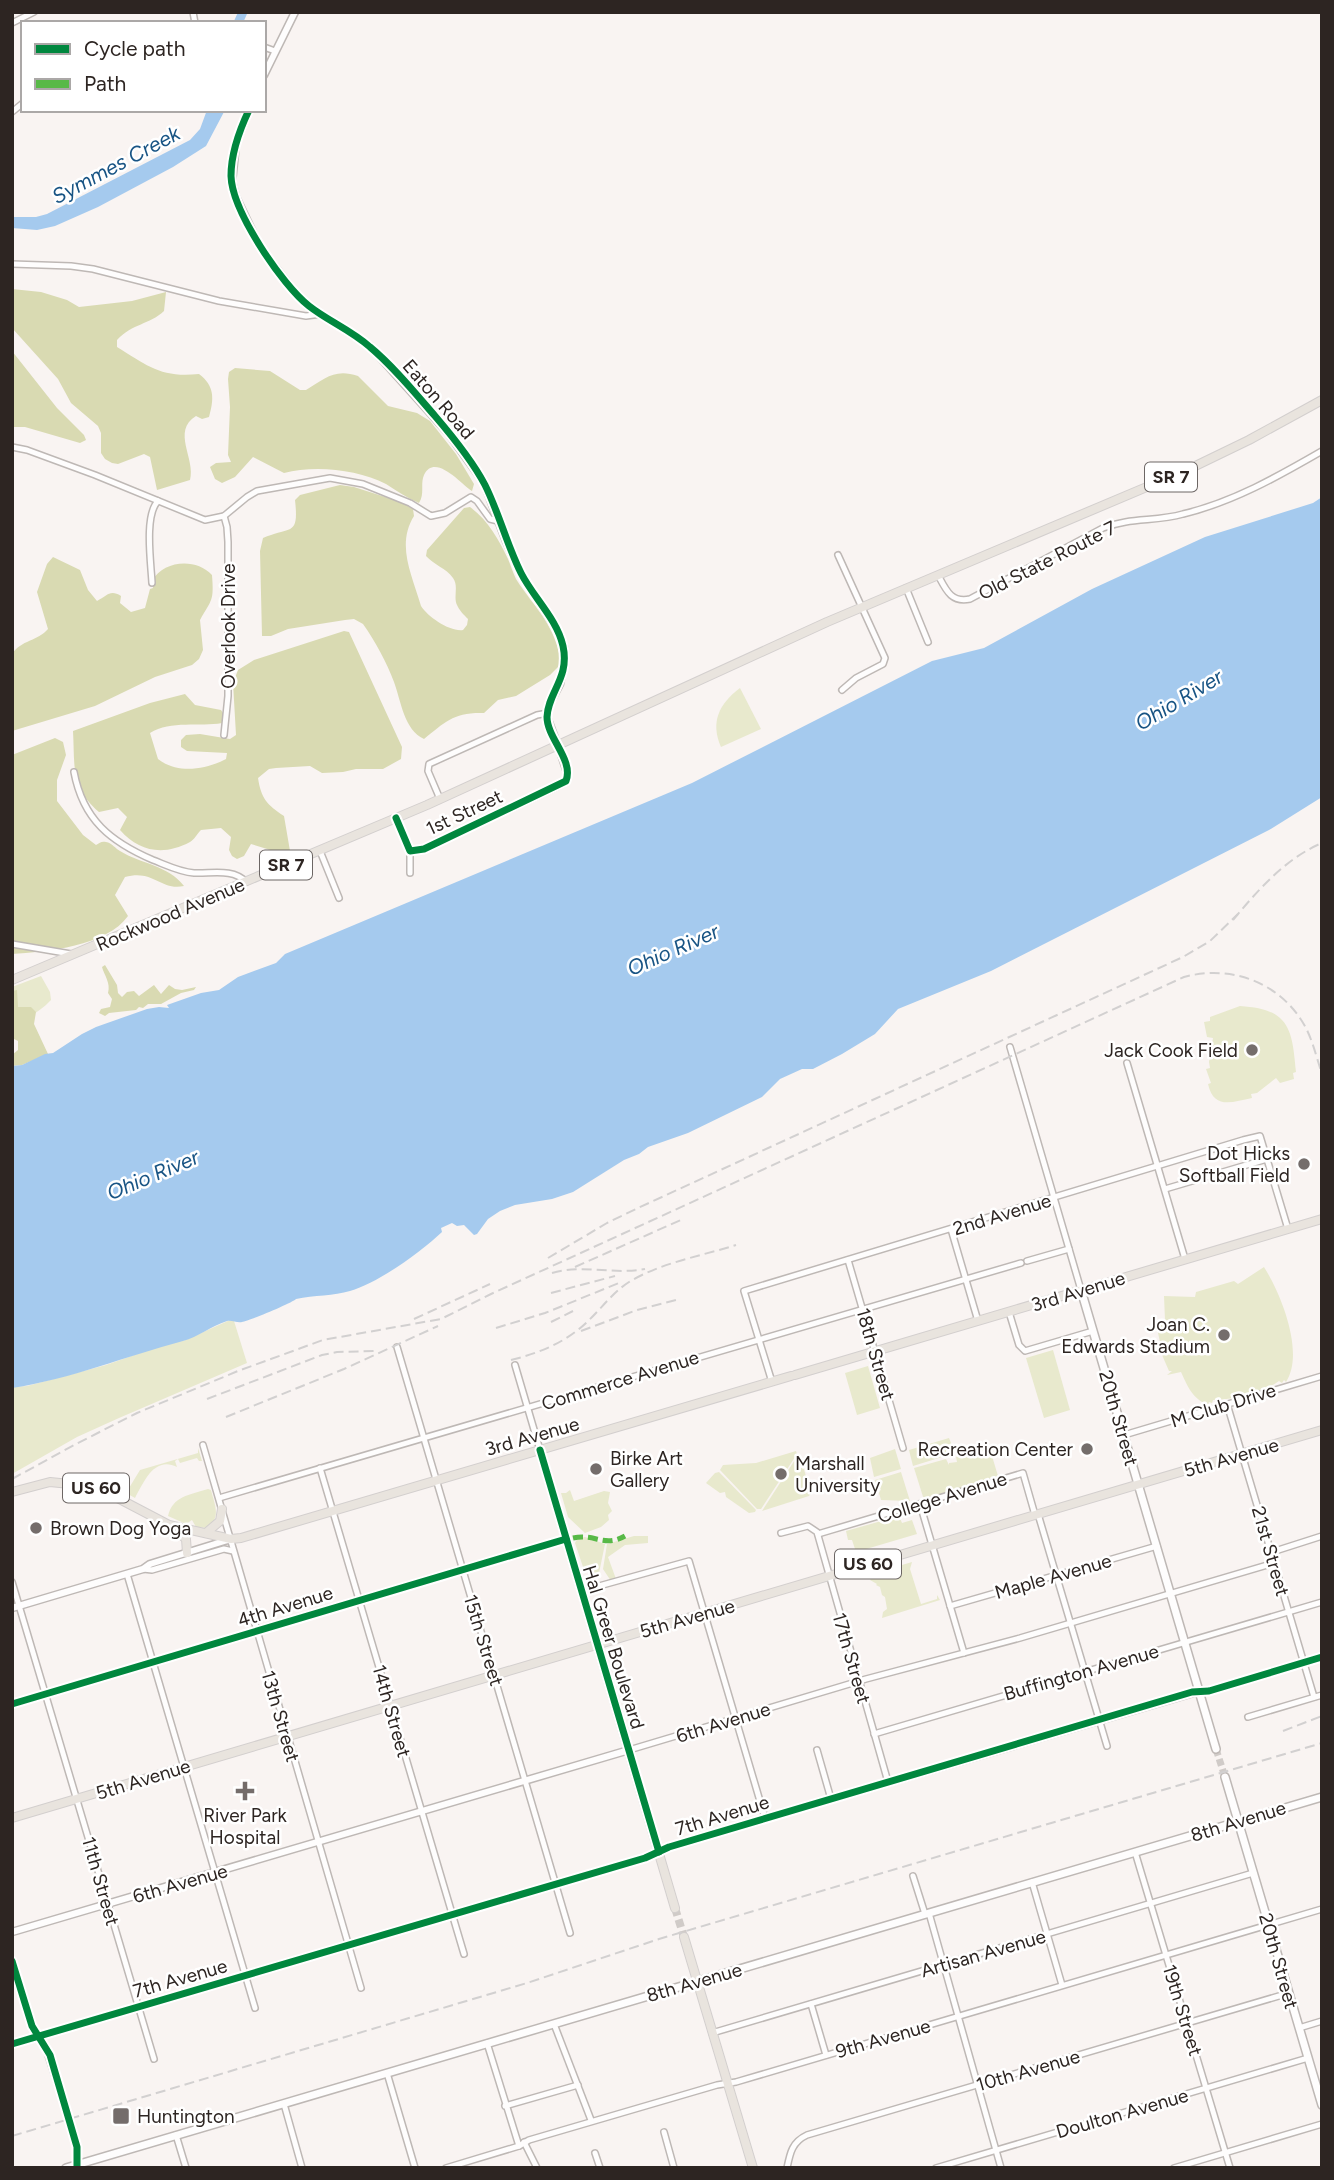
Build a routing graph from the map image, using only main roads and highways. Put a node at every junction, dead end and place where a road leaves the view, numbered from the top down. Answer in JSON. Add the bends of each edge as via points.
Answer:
{"nodes":[{"id":1,"x":1322,"y":400,"type":"edge"},
{"id":2,"x":12,"y":980,"type":"edge"},
{"id":3,"x":1322,"y":1219,"type":"edge"},
{"id":4,"x":1081,"y":1290,"type":"junction"},
{"id":5,"x":1322,"y":1430,"type":"edge"},
{"id":6,"x":540,"y":1450,"type":"junction"},
{"id":7,"x":1139,"y":1484,"type":"junction"},
{"id":8,"x":12,"y":1492,"type":"edge"},
{"id":9,"x":222,"y":1509,"type":"road end"},
{"id":10,"x":169,"y":1525,"type":"junction"},
{"id":11,"x":205,"y":1534,"type":"junction"},
{"id":12,"x":187,"y":1553,"type":"road end"},
{"id":13,"x":597,"y":1644,"type":"junction"},
{"id":14,"x":1216,"y":1749,"type":"tunnel mouth"},
{"id":15,"x":1225,"y":1777,"type":"tunnel mouth"},
{"id":16,"x":1322,"y":1797,"type":"edge"},
{"id":17,"x":12,"y":1818,"type":"edge"},
{"id":18,"x":1238,"y":1821,"type":"junction"},
{"id":19,"x":675,"y":1908,"type":"tunnel mouth"},
{"id":20,"x":684,"y":1937,"type":"tunnel mouth"},
{"id":21,"x":697,"y":1981,"type":"junction"},
{"id":22,"x":1318,"y":2078,"type":"edge"},
{"id":23,"x":1322,"y":2105,"type":"edge"},
{"id":24,"x":77,"y":2166,"type":"edge"},
{"id":25,"x":66,"y":2168,"type":"edge"},
{"id":26,"x":753,"y":2168,"type":"edge"}],
"edges":[{"from":1,"to":2,"type":"main road","name":"Rockwood Avenue","number":"SR 7","via":[[1187,470],[862,607],[440,799]]},
{"from":3,"to":4,"type":"main road","name":"3rd Avenue","number":"US 60"},
{"from":4,"to":6,"type":"main road","name":"3rd Avenue","number":"US 60"},
{"from":4,"to":7,"type":"main road","name":"20th Street"},
{"from":5,"to":7,"type":"main road","name":"5th Avenue","number":"US 60"},
{"from":6,"to":11,"type":"main road","name":"3rd Avenue","number":"US 60","via":[[261,1534],[231,1539]]},
{"from":6,"to":13,"type":"main road","name":"Hal Greer Boulevard"},
{"from":7,"to":13,"type":"main road","name":"5th Avenue","number":"US 60"},
{"from":7,"to":14,"type":"main road","name":"20th Street"},
{"from":8,"to":10,"type":"main road","number":"US 60","via":[[50,1482],[89,1486]]},
{"from":9,"to":11,"type":"main road","via":[[218,1525]]},
{"from":10,"to":11,"type":"main road","number":"US 60"},
{"from":10,"to":12,"type":"main road","via":[[185,1537]]},
{"from":13,"to":17,"type":"main road","name":"5th Avenue","number":"US 60"},
{"from":13,"to":19,"type":"main road","name":"Hal Greer Boulevard"},
{"from":15,"to":18,"type":"main road","name":"20th Street"},
{"from":16,"to":18,"type":"main road","name":"8th Avenue"},
{"from":18,"to":21,"type":"main road","name":"8th Avenue"},
{"from":18,"to":22,"type":"main road","name":"20th Street","via":[[1308,2058]]},
{"from":20,"to":21,"type":"main road"},
{"from":21,"to":24,"type":"main road","name":"8th Avenue"},
{"from":21,"to":26,"type":"main road"},
{"from":22,"to":23,"type":"main road","name":"20th Street"},
{"from":24,"to":25,"type":"main road","name":"8th Avenue"}]}
